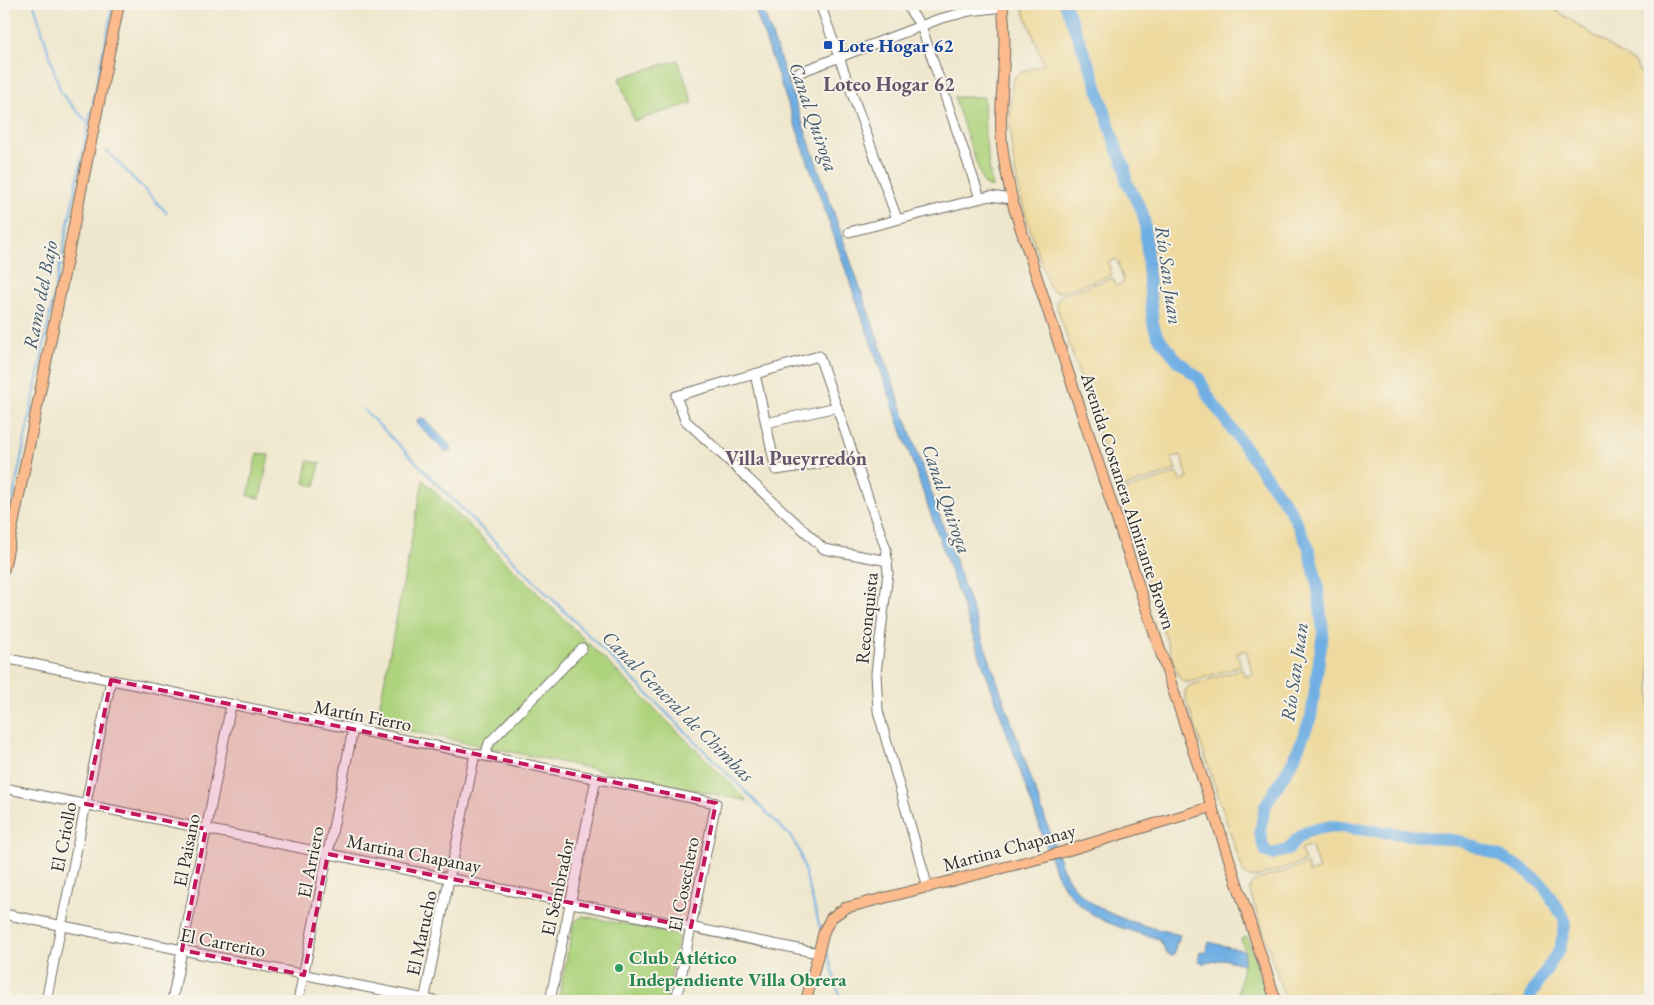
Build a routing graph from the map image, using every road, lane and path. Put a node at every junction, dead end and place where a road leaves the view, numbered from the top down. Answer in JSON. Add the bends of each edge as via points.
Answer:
{"nodes":[{"id":1,"x":119,"y":4,"type":"edge"},
{"id":2,"x":820,"y":4,"type":"edge"},
{"id":3,"x":908,"y":4,"type":"edge"},
{"id":4,"x":1002,"y":5,"type":"edge"},
{"id":5,"x":978,"y":7,"type":"edge"},
{"id":6,"x":921,"y":26,"type":"junction"},
{"id":7,"x":839,"y":57,"type":"junction"},
{"id":8,"x":795,"y":74,"type":"dead end"},
{"id":9,"x":980,"y":198,"type":"junction"},
{"id":10,"x":1012,"y":199,"type":"junction"},
{"id":11,"x":897,"y":219,"type":"junction"},
{"id":12,"x":849,"y":232,"type":"dead end"},
{"id":13,"x":755,"y":374,"type":"junction"},
{"id":14,"x":837,"y":407,"type":"junction"},
{"id":15,"x":766,"y":423,"type":"junction"},
{"id":16,"x":855,"y":458,"type":"junction"},
{"id":17,"x":888,"y":561,"type":"junction"},
{"id":18,"x":4,"y":569,"type":"edge"},
{"id":19,"x":582,"y":648,"type":"dead end"},
{"id":20,"x":4,"y":658,"type":"edge"},
{"id":21,"x":111,"y":680,"type":"junction"},
{"id":22,"x":231,"y":705,"type":"junction"},
{"id":23,"x":354,"y":729,"type":"junction"},
{"id":24,"x":475,"y":754,"type":"junction"},
{"id":25,"x":485,"y":756,"type":"junction"},
{"id":26,"x":596,"y":778,"type":"junction"},
{"id":27,"x":4,"y":788,"type":"edge"},
{"id":28,"x":716,"y":803,"type":"joint"},
{"id":29,"x":86,"y":804,"type":"junction"},
{"id":30,"x":1212,"y":807,"type":"junction"},
{"id":31,"x":206,"y":829,"type":"junction"},
{"id":32,"x":328,"y":854,"type":"junction"},
{"id":33,"x":449,"y":878,"type":"junction"},
{"id":34,"x":928,"y":888,"type":"junction"},
{"id":35,"x":570,"y":903,"type":"junction"},
{"id":36,"x":4,"y":914,"type":"edge"},
{"id":37,"x":62,"y":926,"type":"junction"},
{"id":38,"x":691,"y":927,"type":"junction"},
{"id":39,"x":182,"y":950,"type":"junction"},
{"id":40,"x":818,"y":953,"type":"junction"},
{"id":41,"x":304,"y":975,"type":"junction"},
{"id":42,"x":424,"y":1000,"type":"edge"},
{"id":43,"x":46,"y":1001,"type":"edge"},
{"id":44,"x":172,"y":1001,"type":"edge"},
{"id":45,"x":298,"y":1001,"type":"edge"},
{"id":46,"x":435,"y":1001,"type":"edge"},
{"id":47,"x":550,"y":1001,"type":"edge"},
{"id":48,"x":676,"y":1001,"type":"edge"},
{"id":49,"x":806,"y":1001,"type":"edge"},
{"id":50,"x":1276,"y":1001,"type":"edge"}],
"edges":[{"from":1,"to":18,"type":"main road"},
{"from":2,"to":7,"type":"street"},
{"from":3,"to":6,"type":"street"},
{"from":4,"to":5,"type":"street"},
{"from":4,"to":10,"type":"main road","name":"Avenida Costanera Almirante Brown","via":[[1005,49],[1001,132]]},
{"from":5,"to":6,"type":"street"},
{"from":6,"to":7,"type":"street"},
{"from":6,"to":9,"type":"street"},
{"from":7,"to":8,"type":"street"},
{"from":7,"to":11,"type":"street"},
{"from":9,"to":10,"type":"street"},
{"from":9,"to":11,"type":"street"},
{"from":10,"to":30,"type":"main road","name":"Avenida Costanera Almirante Brown"},
{"from":11,"to":12,"type":"street"},
{"from":13,"to":14,"type":"street","name":"Reconquista","via":[[819,356]]},
{"from":13,"to":15,"type":"street"},
{"from":13,"to":17,"type":"street","via":[[676,396],[685,420],[824,549]]},
{"from":14,"to":15,"type":"street"},
{"from":14,"to":16,"type":"street","name":"Reconquista"},
{"from":15,"to":16,"type":"street","via":[[776,470]]},
{"from":16,"to":17,"type":"street","name":"Reconquista"},
{"from":17,"to":34,"type":"street","name":"Reconquista","via":[[876,673],[878,711]]},
{"from":19,"to":25,"type":"street","via":[[489,743]]},
{"from":20,"to":21,"type":"street","name":"Martín Fierro"},
{"from":21,"to":22,"type":"street","name":"Martín Fierro"},
{"from":21,"to":29,"type":"street","name":"El Criollo"},
{"from":22,"to":23,"type":"street","name":"Martín Fierro"},
{"from":22,"to":31,"type":"street","name":"El Paisano"},
{"from":23,"to":24,"type":"street","name":"Martín Fierro"},
{"from":23,"to":32,"type":"street","name":"El Arriero"},
{"from":24,"to":25,"type":"street","name":"Martín Fierro"},
{"from":24,"to":33,"type":"street","name":"El Marucho"},
{"from":25,"to":26,"type":"street","name":"Martín Fierro"},
{"from":26,"to":28,"type":"street","name":"Martín Fierro"},
{"from":26,"to":35,"type":"street","name":"El Sembrador"},
{"from":27,"to":29,"type":"street","name":"Martina Chapanay"},
{"from":28,"to":38,"type":"street","name":"El Cosechero"},
{"from":29,"to":31,"type":"street","name":"Martina Chapanay"},
{"from":29,"to":37,"type":"street","name":"El Criollo"},
{"from":30,"to":34,"type":"main road","name":"Martina Chapanay"},
{"from":30,"to":50,"type":"main road","name":"Avenida Costanera Almirante Brown"},
{"from":31,"to":32,"type":"street","name":"Martina Chapanay"},
{"from":31,"to":39,"type":"street","name":"El Paisano"},
{"from":32,"to":33,"type":"street","name":"Martina Chapanay"},
{"from":32,"to":41,"type":"street","name":"El Arriero"},
{"from":33,"to":35,"type":"street","name":"Martina Chapanay"},
{"from":33,"to":42,"type":"street","name":"El Marucho"},
{"from":34,"to":40,"type":"main road","name":"Martina Chapanay","via":[[845,908],[831,918]]},
{"from":35,"to":38,"type":"street","name":"Martina Chapanay"},
{"from":35,"to":47,"type":"street","name":"El Sembrador"},
{"from":36,"to":37,"type":"street","name":"El Carrerito"},
{"from":37,"to":39,"type":"street","name":"El Carrerito"},
{"from":37,"to":43,"type":"street","name":"El Criollo"},
{"from":38,"to":40,"type":"street","name":"Martina Chapanay"},
{"from":38,"to":48,"type":"street","name":"El Cosechero"},
{"from":39,"to":41,"type":"street","name":"El Carrerito"},
{"from":39,"to":44,"type":"street","name":"El Paisano"},
{"from":40,"to":49,"type":"main road"},
{"from":41,"to":42,"type":"street","name":"El Carrerito"},
{"from":41,"to":45,"type":"street","name":"El Arriero"},
{"from":42,"to":46,"type":"street","name":"El Carrerito"}]}
